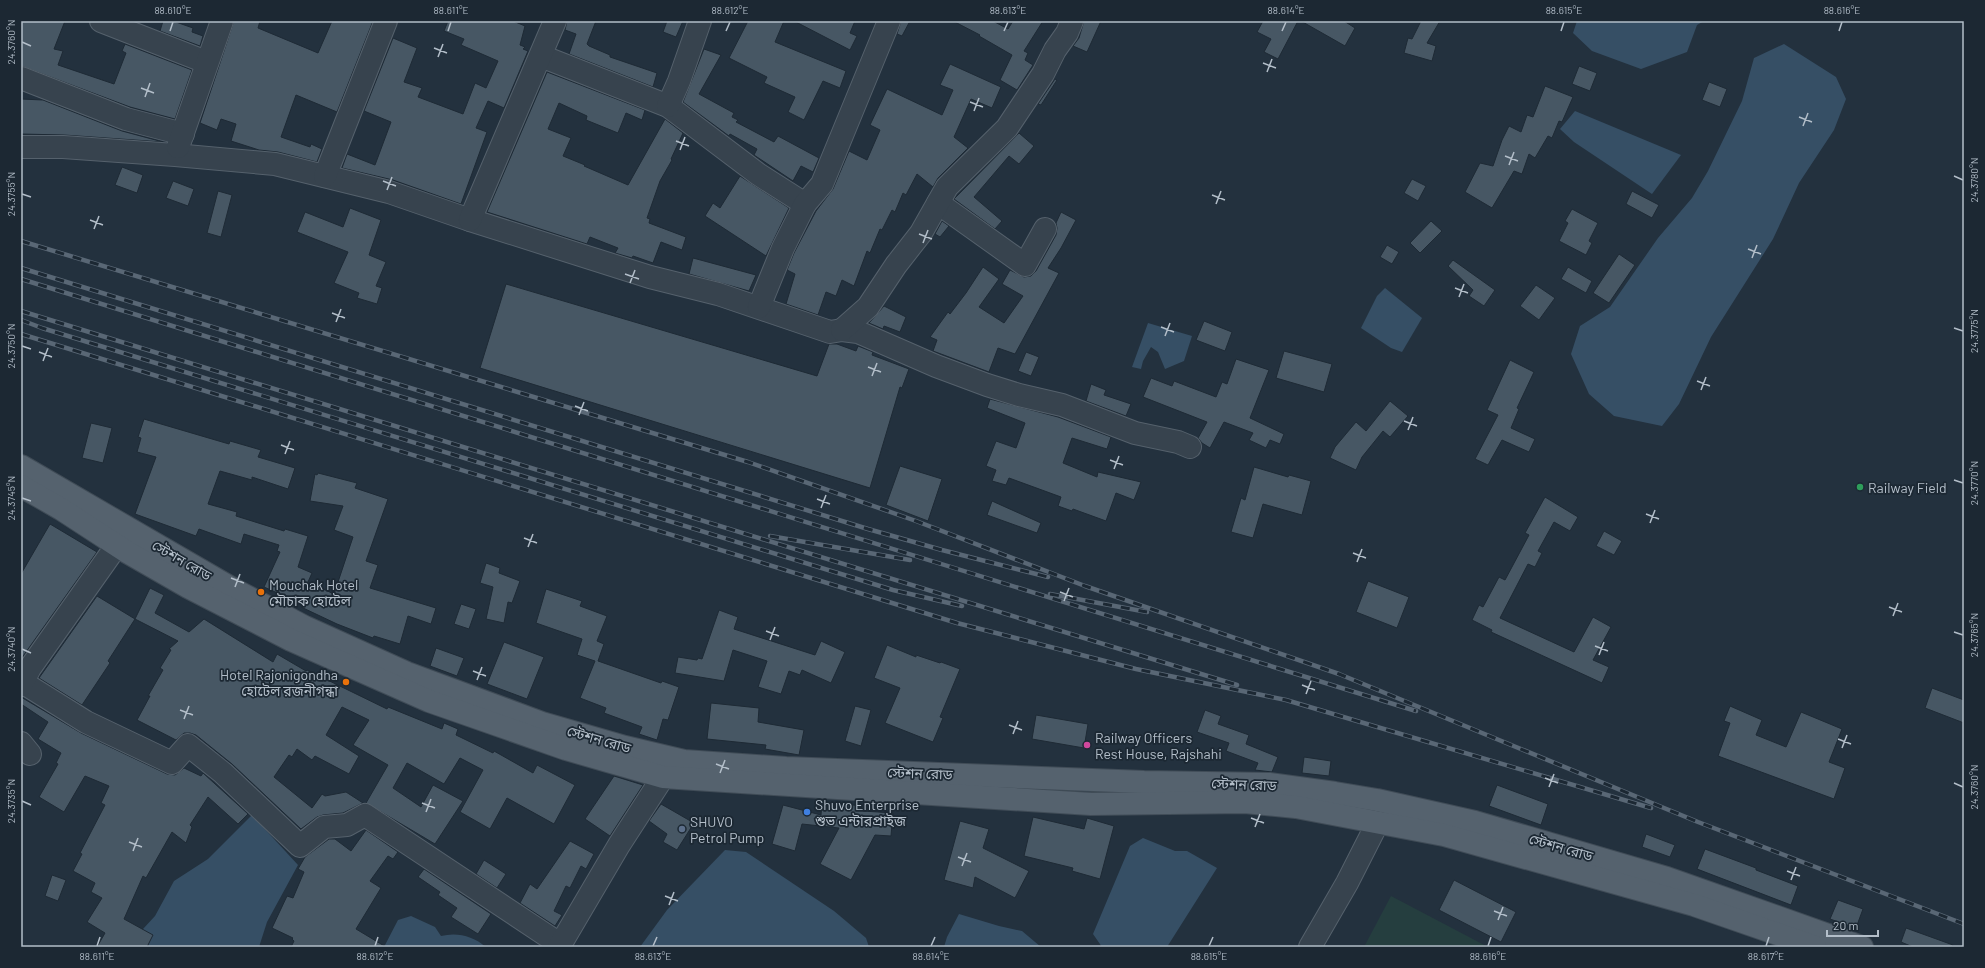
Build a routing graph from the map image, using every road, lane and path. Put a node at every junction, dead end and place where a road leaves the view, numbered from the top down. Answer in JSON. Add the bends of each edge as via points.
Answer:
{"nodes":[{"id":1,"x":101,"y":21,"type":"edge"},
{"id":2,"x":222,"y":21,"type":"edge"},
{"id":3,"x":386,"y":21,"type":"edge"},
{"id":4,"x":555,"y":21,"type":"edge"},
{"id":5,"x":700,"y":21,"type":"edge"},
{"id":6,"x":888,"y":21,"type":"edge"},
{"id":7,"x":1072,"y":21,"type":"edge"},
{"id":8,"x":541,"y":56,"type":"junction"},
{"id":9,"x":206,"y":62,"type":"junction"},
{"id":10,"x":21,"y":78,"type":"edge"},
{"id":11,"x":668,"y":106,"type":"junction"},
{"id":12,"x":183,"y":134,"type":"junction"},
{"id":13,"x":21,"y":147,"type":"edge"},
{"id":14,"x":175,"y":155,"type":"junction"},
{"id":15,"x":325,"y":176,"type":"junction"},
{"id":16,"x":938,"y":203,"type":"junction"},
{"id":17,"x":805,"y":204,"type":"junction"},
{"id":18,"x":470,"y":220,"type":"junction"},
{"id":19,"x":1045,"y":229,"type":"dead end"},
{"id":20,"x":760,"y":307,"type":"junction"},
{"id":21,"x":842,"y":330,"type":"junction"},
{"id":22,"x":1190,"y":447,"type":"dead end"},
{"id":23,"x":21,"y":466,"type":"edge"},
{"id":24,"x":21,"y":486,"type":"edge"},
{"id":25,"x":116,"y":545,"type":"junction"},
{"id":26,"x":22,"y":684,"type":"edge"},
{"id":27,"x":662,"y":777,"type":"junction"},
{"id":28,"x":1378,"y":822,"type":"junction"},
{"id":29,"x":560,"y":946,"type":"edge"},
{"id":30,"x":1310,"y":947,"type":"edge"},
{"id":31,"x":1815,"y":947,"type":"edge"},
{"id":32,"x":1862,"y":947,"type":"edge"}],
"edges":[{"from":1,"to":9,"type":"street"},
{"from":2,"to":9,"type":"street"},
{"from":3,"to":15,"type":"street"},
{"from":4,"to":8,"type":"street"},
{"from":5,"to":11,"type":"street"},
{"from":6,"to":17,"type":"street","via":[[822,184]]},
{"from":7,"to":16,"type":"street","via":[[1043,74],[1007,128],[947,187]]},
{"from":8,"to":11,"type":"street"},
{"from":8,"to":18,"type":"street"},
{"from":9,"to":12,"type":"street"},
{"from":10,"to":12,"type":"street","via":[[126,118]]},
{"from":11,"to":17,"type":"street","via":[[758,174]]},
{"from":12,"to":14,"type":"street"},
{"from":13,"to":14,"type":"street","via":[[63,147]]},
{"from":14,"to":15,"type":"street","via":[[275,164]]},
{"from":15,"to":18,"type":"street","via":[[389,192]]},
{"from":16,"to":19,"type":"street","via":[[1025,265]]},
{"from":16,"to":21,"type":"street","via":[[921,233],[868,308]]},
{"from":17,"to":20,"type":"street","via":[[783,248]]},
{"from":18,"to":20,"type":"street","via":[[650,277]]},
{"from":20,"to":21,"type":"street","via":[[830,332]]},
{"from":21,"to":22,"type":"street","via":[[858,332],[936,366],[1019,396],[1062,405],[1135,433]]},
{"from":23,"to":32,"type":"main road","name":"স্টেশন রোড","via":[[233,589],[305,627],[414,676],[542,723],[625,747],[684,761],[763,767],[1144,782],[1269,784],[1335,793],[1475,822],[1668,878]]},
{"from":24,"to":25,"type":"main road","name":"স্টেশন রোড"},
{"from":25,"to":26,"type":"street","via":[[30,668]]},
{"from":25,"to":27,"type":"main road","name":"স্টেশন রোড","via":[[188,587],[291,640],[429,701],[566,749]]},
{"from":26,"to":29,"type":"street","via":[[86,722],[172,763],[188,745],[223,773],[300,846],[324,827],[347,825],[365,815]]},
{"from":27,"to":28,"type":"main road","name":"স্টেশন রোড","via":[[1091,804],[1245,802],[1296,807]]},
{"from":27,"to":29,"type":"street"},
{"from":28,"to":30,"type":"street"},
{"from":28,"to":31,"type":"main road","name":"স্টেশন রোড","via":[[1444,835],[1574,870],[1694,905]]}]}
